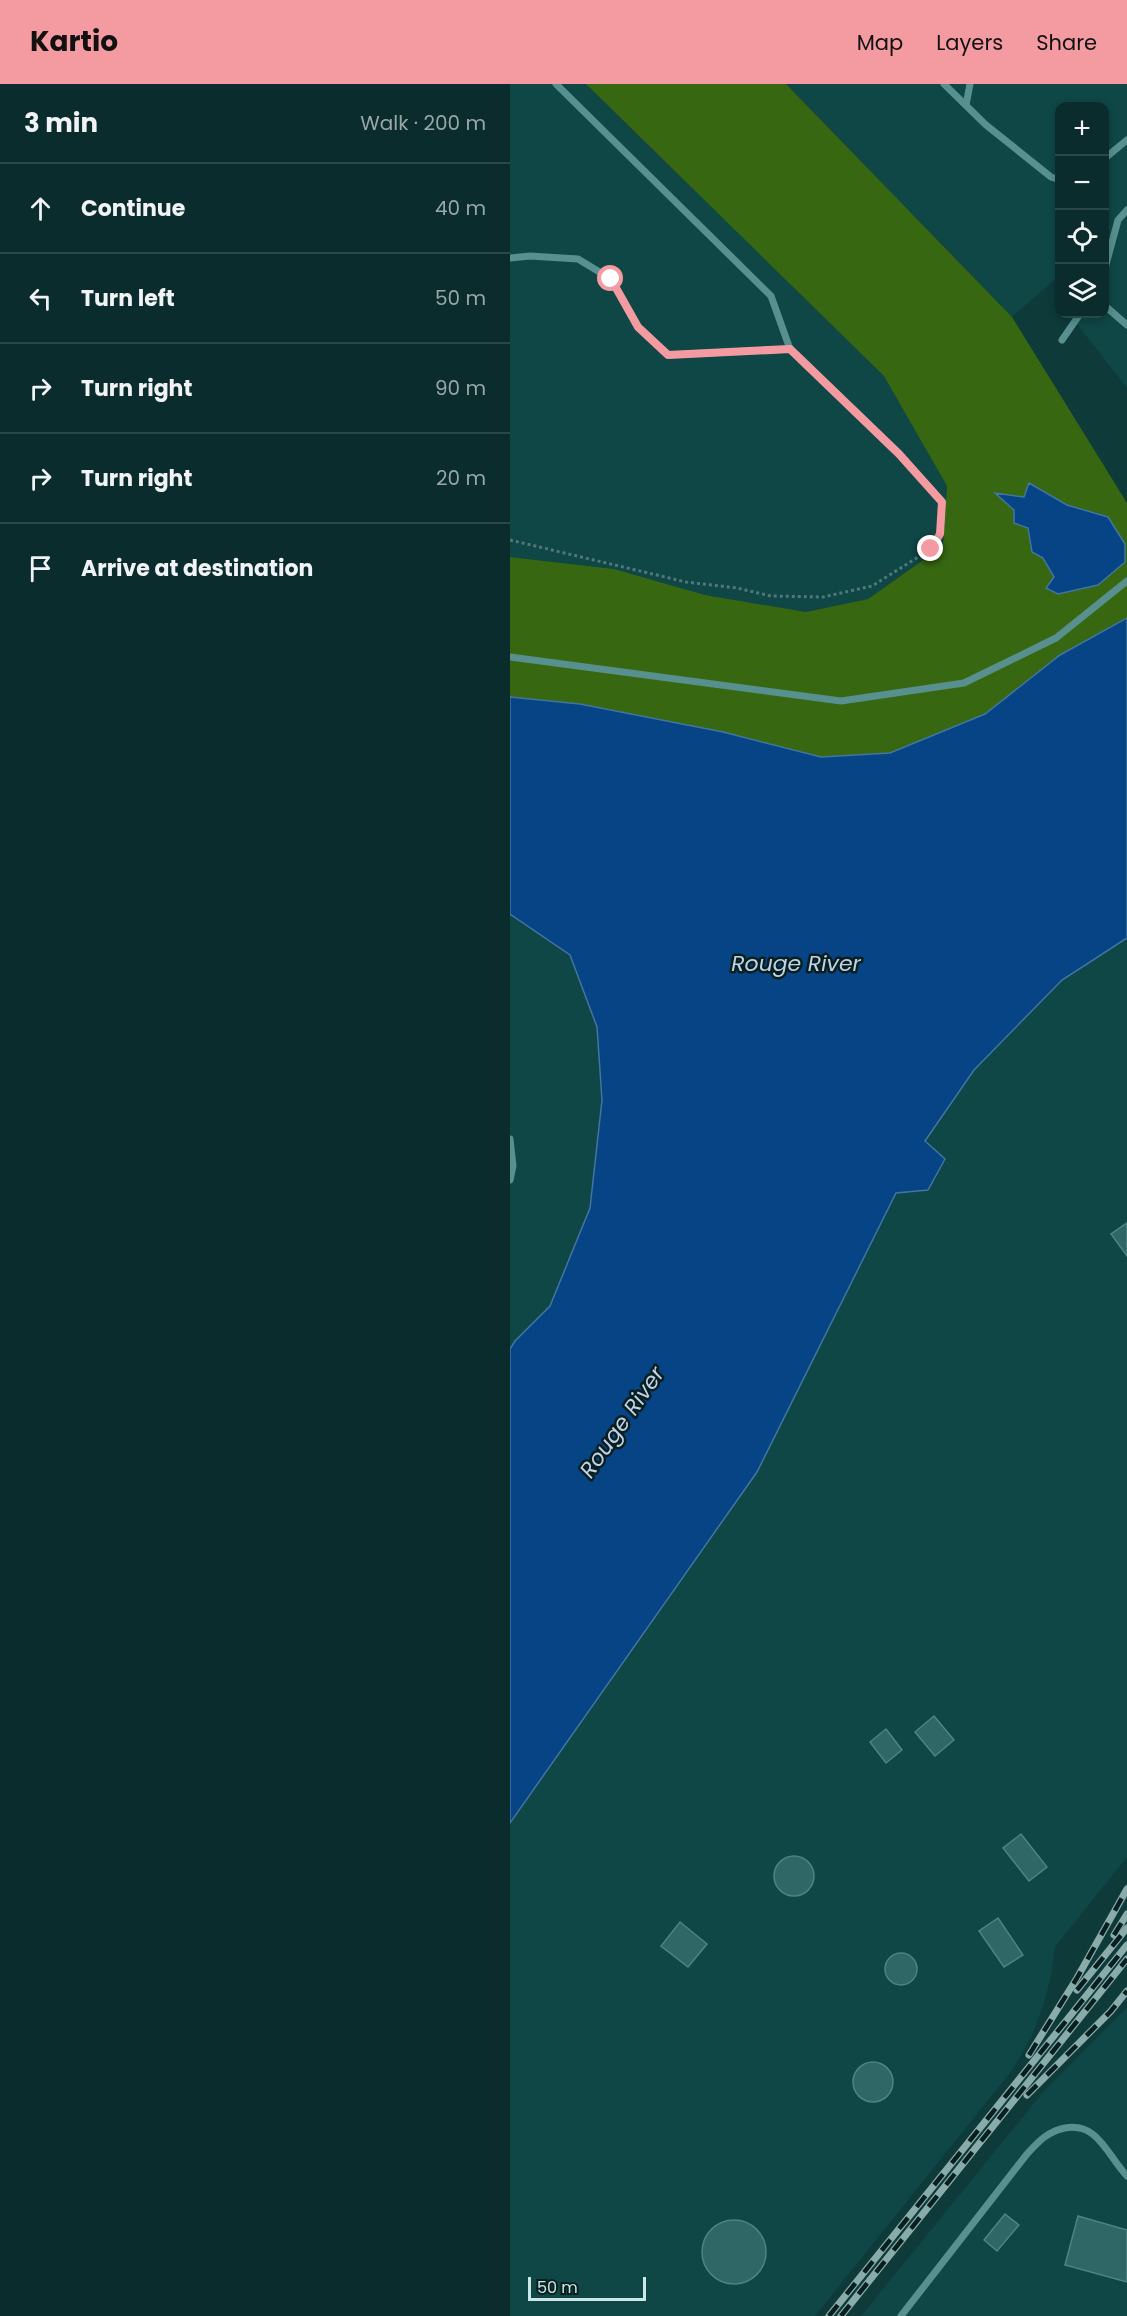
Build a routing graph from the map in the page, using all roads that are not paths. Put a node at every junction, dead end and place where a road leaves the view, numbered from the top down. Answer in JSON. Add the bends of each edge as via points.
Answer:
{"nodes":[{"id":1,"x":556,"y":84,"type":"edge"},
{"id":2,"x":944,"y":84,"type":"edge"},
{"id":3,"x":970,"y":84,"type":"edge"},
{"id":4,"x":966,"y":105,"type":"junction"},
{"id":5,"x":1127,"y":140,"type":"edge"},
{"id":6,"x":1108,"y":156,"type":"edge"},
{"id":7,"x":1055,"y":178,"type":"edge"},
{"id":8,"x":1127,"y":210,"type":"edge"},
{"id":9,"x":510,"y":258,"type":"edge"},
{"id":10,"x":1107,"y":264,"type":"edge"},
{"id":11,"x":1109,"y":309,"type":"edge"},
{"id":12,"x":1077,"y":318,"type":"edge"},
{"id":13,"x":1127,"y":325,"type":"edge"},
{"id":14,"x":1062,"y":340,"type":"dead end"},
{"id":15,"x":790,"y":349,"type":"junction"},
{"id":16,"x":899,"y":454,"type":"road end"},
{"id":17,"x":1127,"y":581,"type":"edge"},
{"id":18,"x":510,"y":657,"type":"edge"},
{"id":19,"x":510,"y":1139,"type":"edge"},
{"id":20,"x":510,"y":1180,"type":"edge"},
{"id":21,"x":1127,"y":2176,"type":"edge"},
{"id":22,"x":901,"y":2316,"type":"edge"}],
"edges":[{"from":1,"to":15,"type":"lane","via":[[771,296]]},
{"from":2,"to":4,"type":"lane"},
{"from":3,"to":4,"type":"lane"},
{"from":4,"to":7,"type":"lane"},
{"from":5,"to":6,"type":"lane"},
{"from":8,"to":10,"type":"lane","via":[[1118,220]]},
{"from":9,"to":15,"type":"lane","via":[[578,259],[611,279],[638,327],[668,355]]},
{"from":11,"to":13,"type":"lane"},
{"from":12,"to":14,"type":"lane"},
{"from":15,"to":16,"type":"lane"},
{"from":17,"to":18,"type":"lane","via":[[1056,638],[964,683],[841,701]]},
{"from":19,"to":20,"type":"lane"},
{"from":21,"to":22,"type":"lane","via":[[1090,2131],[1075,2127],[1054,2130],[1027,2154]]}]}
